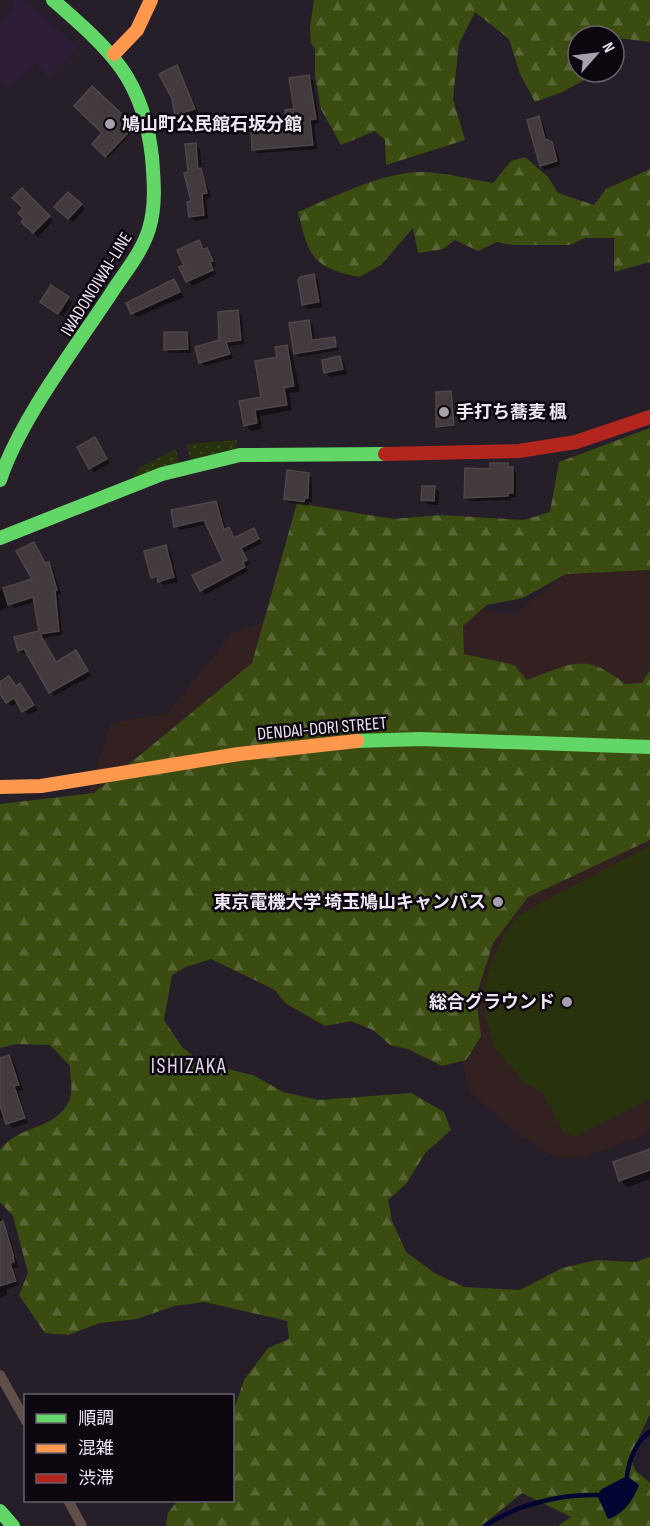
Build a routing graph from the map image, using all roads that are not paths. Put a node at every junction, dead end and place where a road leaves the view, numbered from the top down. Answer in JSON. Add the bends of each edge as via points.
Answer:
{"nodes":[{"id":1,"x":53,"y":0,"type":"edge"},
{"id":2,"x":151,"y":0,"type":"edge"},
{"id":3,"x":114,"y":54,"type":"junction"},
{"id":4,"x":650,"y":417,"type":"edge"},
{"id":5,"x":0,"y":480,"type":"edge"},
{"id":6,"x":0,"y":538,"type":"edge"},
{"id":7,"x":650,"y":747,"type":"edge"},
{"id":8,"x":0,"y":787,"type":"edge"},
{"id":9,"x":0,"y":1375,"type":"edge"},
{"id":10,"x":24,"y":1417,"type":"edge"},
{"id":11,"x":69,"y":1502,"type":"edge"},
{"id":12,"x":0,"y":1511,"type":"edge"},
{"id":13,"x":13,"y":1526,"type":"edge"},
{"id":14,"x":82,"y":1526,"type":"edge"}],
"edges":[{"from":1,"to":3,"type":"street","name":"IWADONOIWAI-LINE"},
{"from":2,"to":3,"type":"street","via":[[133,38]]},
{"from":3,"to":5,"type":"street","name":"IWADONOIWAI-LINE","via":[[143,100],[155,192],[150,229],[98,319],[7,459]]},
{"from":4,"to":6,"type":"street","via":[[576,442],[519,451],[240,455],[162,474]]},
{"from":7,"to":8,"type":"street","name":"DENDAI-DORI STREET","via":[[420,739],[355,741],[228,755],[42,786]]},
{"from":9,"to":10,"type":"street"},
{"from":11,"to":14,"type":"street"},
{"from":12,"to":13,"type":"street"}]}
